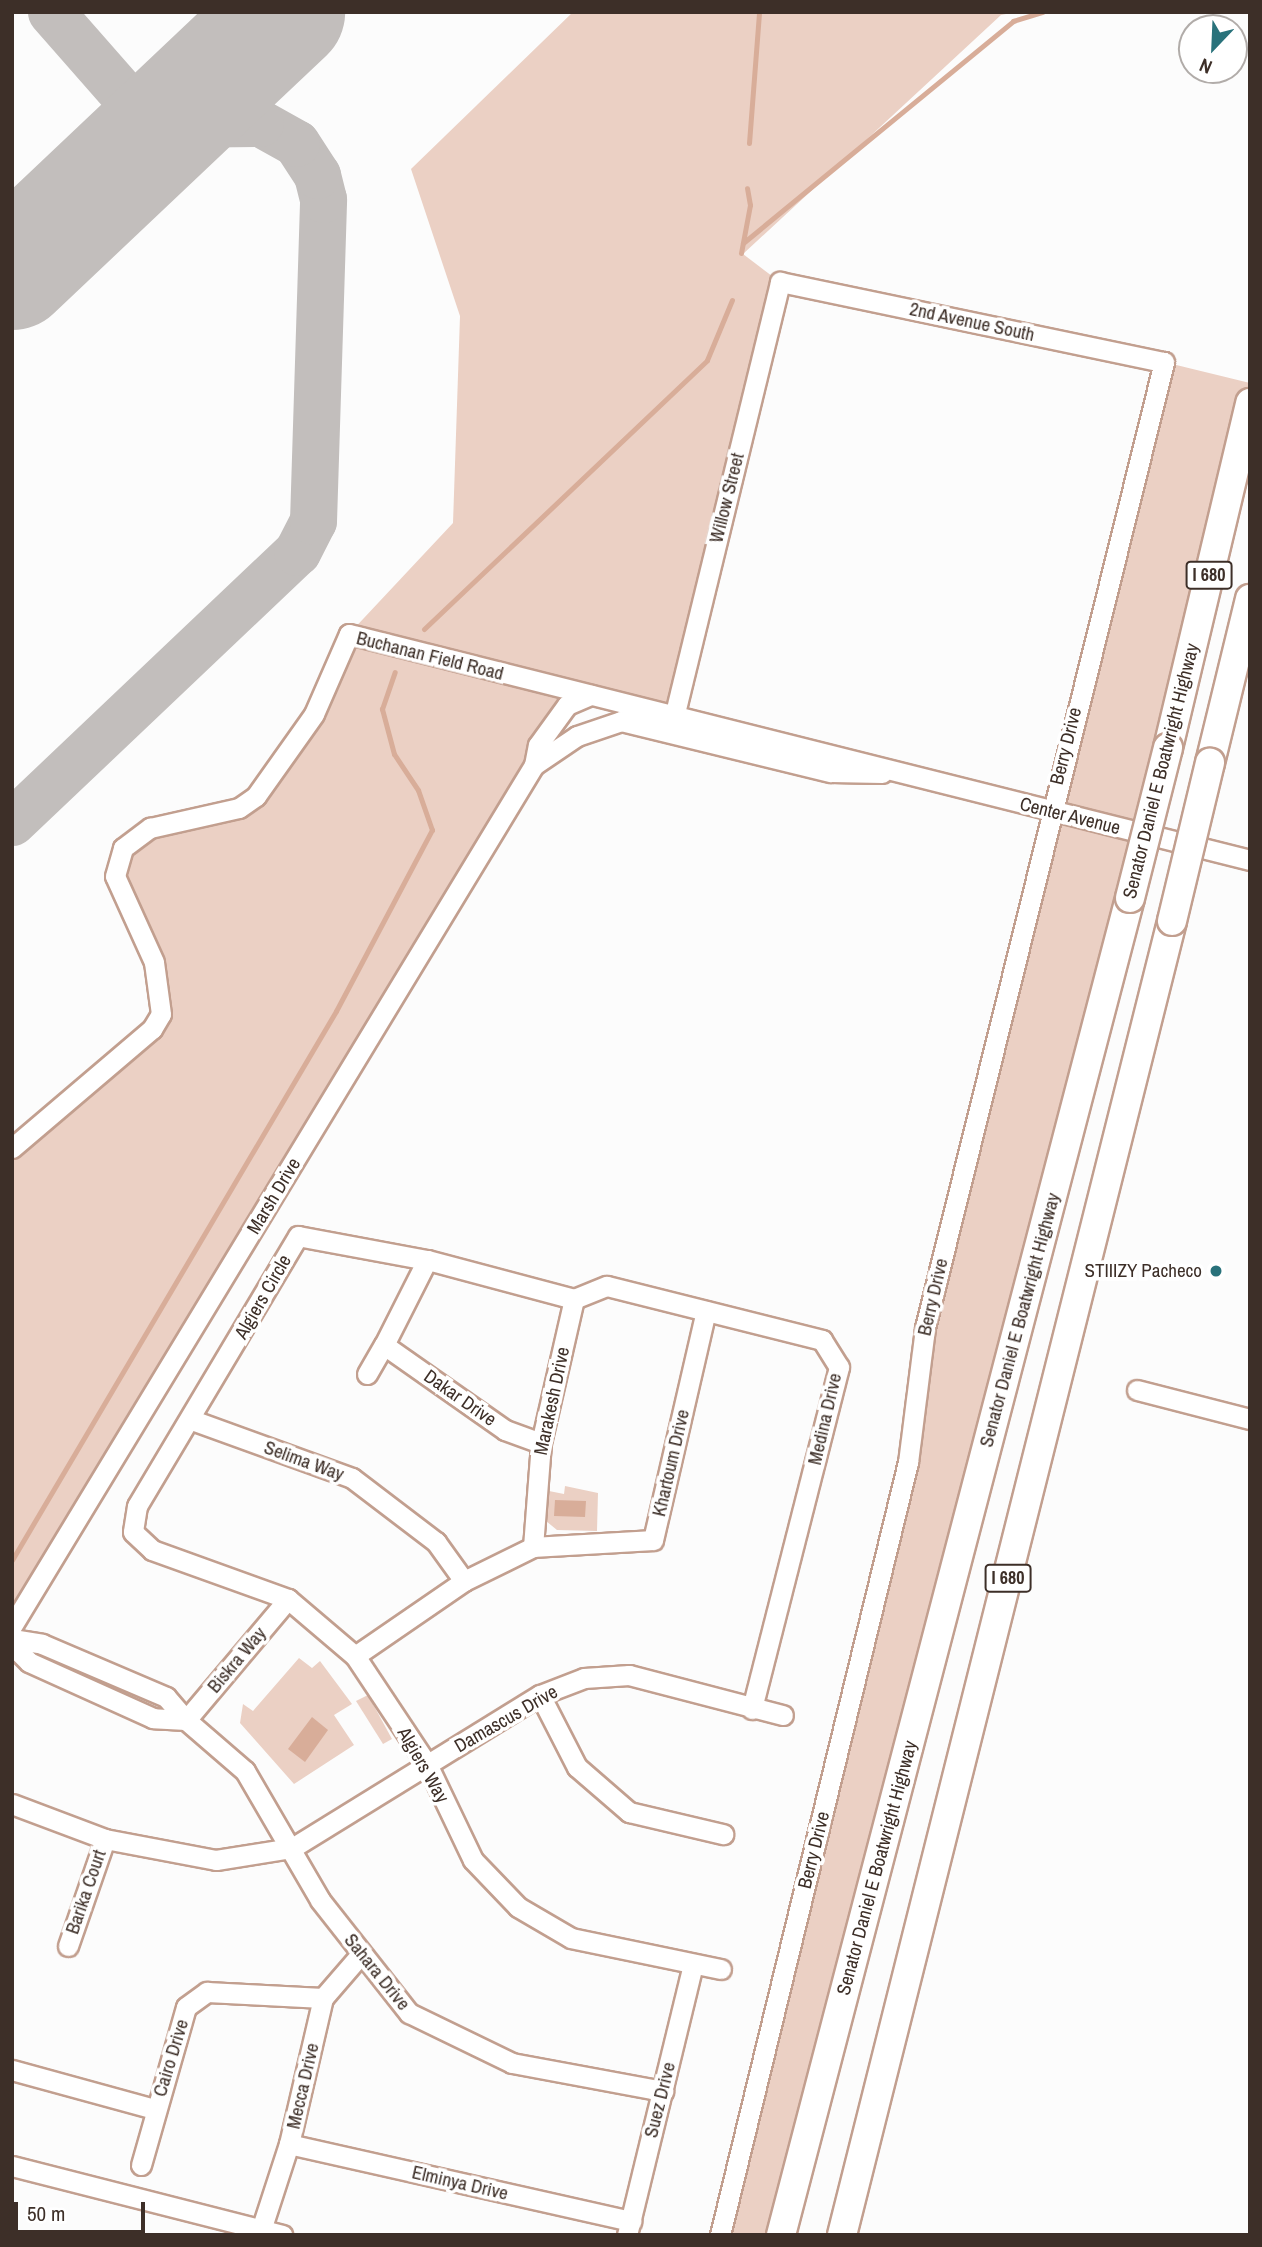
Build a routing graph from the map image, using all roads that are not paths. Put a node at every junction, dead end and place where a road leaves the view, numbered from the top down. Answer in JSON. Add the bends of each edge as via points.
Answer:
{"nodes":[{"id":1,"x":780,"y":282,"type":"joint"},
{"id":2,"x":1164,"y":362,"type":"joint"},
{"id":3,"x":1250,"y":402,"type":"edge"},
{"id":4,"x":1250,"y":599,"type":"edge"},
{"id":5,"x":591,"y":695,"type":"junction"},
{"id":6,"x":675,"y":713,"type":"junction"},
{"id":7,"x":603,"y":723,"type":"joint"},
{"id":8,"x":534,"y":765,"type":"junction"},
{"id":9,"x":890,"y":772,"type":"junction"},
{"id":10,"x":1049,"y":811,"type":"junction"},
{"id":11,"x":1250,"y":860,"type":"edge"},
{"id":12,"x":12,"y":1148,"type":"edge"},
{"id":13,"x":427,"y":1260,"type":"junction"},
{"id":14,"x":574,"y":1298,"type":"junction"},
{"id":15,"x":706,"y":1311,"type":"junction"},
{"id":16,"x":384,"y":1345,"type":"junction"},
{"id":17,"x":367,"y":1374,"type":"dead end"},
{"id":18,"x":1137,"y":1390,"type":"dead end"},
{"id":19,"x":1250,"y":1419,"type":"edge"},
{"id":20,"x":192,"y":1420,"type":"junction"},
{"id":21,"x":541,"y":1443,"type":"junction"},
{"id":22,"x":133,"y":1532,"type":"joint"},
{"id":23,"x":533,"y":1547,"type":"junction"},
{"id":24,"x":464,"y":1581,"type":"junction"},
{"id":25,"x":288,"y":1600,"type":"junction"},
{"id":26,"x":12,"y":1626,"type":"edge"},
{"id":27,"x":12,"y":1639,"type":"edge"},
{"id":28,"x":12,"y":1645,"type":"edge"},
{"id":29,"x":355,"y":1656,"type":"junction"},
{"id":30,"x":540,"y":1695,"type":"junction"},
{"id":31,"x":752,"y":1709,"type":"junction"},
{"id":32,"x":783,"y":1715,"type":"dead end"},
{"id":33,"x":186,"y":1720,"type":"junction"},
{"id":34,"x":428,"y":1766,"type":"junction"},
{"id":35,"x":12,"y":1804,"type":"edge"},
{"id":36,"x":723,"y":1834,"type":"dead end"},
{"id":37,"x":105,"y":1839,"type":"junction"},
{"id":38,"x":292,"y":1848,"type":"junction"},
{"id":39,"x":68,"y":1946,"type":"dead end"},
{"id":40,"x":361,"y":1954,"type":"junction"},
{"id":41,"x":693,"y":1965,"type":"junction"},
{"id":42,"x":721,"y":1969,"type":"dead end"},
{"id":43,"x":323,"y":1998,"type":"junction"},
{"id":44,"x":12,"y":2070,"type":"edge"},
{"id":45,"x":663,"y":2091,"type":"junction"},
{"id":46,"x":155,"y":2109,"type":"junction"},
{"id":47,"x":289,"y":2144,"type":"junction"},
{"id":48,"x":141,"y":2165,"type":"dead end"},
{"id":49,"x":12,"y":2166,"type":"edge"},
{"id":50,"x":845,"y":2227,"type":"edge"},
{"id":51,"x":629,"y":2228,"type":"edge"},
{"id":52,"x":253,"y":2230,"type":"edge"},
{"id":53,"x":282,"y":2235,"type":"edge"},
{"id":54,"x":720,"y":2235,"type":"edge"},
{"id":55,"x":781,"y":2235,"type":"edge"}],
"edges":[{"from":1,"to":2,"type":"street","name":"2nd Avenue South"},
{"from":1,"to":6,"type":"street","name":"Willow Street"},
{"from":2,"to":10,"type":"street","name":"Berry Drive"},
{"from":3,"to":55,"type":"highway","name":"Senator Daniel E Boatwright Highway","number":"I 680","bridge":true,"via":[[1130,898]]},
{"from":4,"to":50,"type":"highway","number":"I 680","bridge":true},
{"from":5,"to":6,"type":"street","name":"Center Avenue"},
{"from":5,"to":8,"type":"street","name":"Marsh Drive","via":[[567,705],[538,745]]},
{"from":5,"to":12,"type":"street","name":"Buchanan Field Road","via":[[349,634],[314,714],[256,796],[239,808],[150,828],[123,848],[115,876],[157,971],[160,1014],[152,1029]]},
{"from":6,"to":9,"type":"street","name":"Center Avenue","via":[[843,753]]},
{"from":7,"to":8,"type":"street","name":"Marsh Drive"},
{"from":7,"to":9,"type":"street","name":"Center Avenue","via":[[621,720],[831,772]]},
{"from":8,"to":26,"type":"street","name":"Marsh Drive"},
{"from":9,"to":10,"type":"street","name":"Center Avenue"},
{"from":10,"to":11,"type":"street","name":"Center Avenue"},
{"from":10,"to":54,"type":"street","name":"Berry Drive","via":[[920,1350],[908,1462]]},
{"from":13,"to":14,"type":"street","name":"Algiers Circle"},
{"from":13,"to":16,"type":"street"},
{"from":13,"to":20,"type":"street","name":"Algiers Circle","via":[[298,1236]]},
{"from":14,"to":15,"type":"street","name":"Medina Drive","via":[[607,1286]]},
{"from":14,"to":21,"type":"street","name":"Marakesh Drive"},
{"from":15,"to":23,"type":"street","name":"Khartoum Drive","via":[[653,1540]]},
{"from":15,"to":31,"type":"street","name":"Medina Drive","via":[[822,1339],[839,1367]]},
{"from":16,"to":17,"type":"street"},
{"from":16,"to":21,"type":"street","name":"Dakar Drive","via":[[505,1430]]},
{"from":18,"to":19,"type":"street"},
{"from":20,"to":22,"type":"street","name":"Algiers Circle","via":[[137,1506]]},
{"from":20,"to":24,"type":"street","name":"Selima Way","via":[[352,1478],[436,1542]]},
{"from":21,"to":23,"type":"street","name":"Marakesh Drive"},
{"from":22,"to":25,"type":"street","name":"Algiers Way","via":[[152,1550]]},
{"from":23,"to":24,"type":"street","name":"Khartoum Drive"},
{"from":24,"to":29,"type":"street","name":"Khartoum Drive"},
{"from":25,"to":29,"type":"street","name":"Algiers Way"},
{"from":25,"to":33,"type":"street","name":"Biskra Way"},
{"from":27,"to":33,"type":"street","name":"Sahara Drive","via":[[43,1644],[166,1697]]},
{"from":28,"to":33,"type":"street","via":[[29,1662],[153,1718]]},
{"from":29,"to":34,"type":"street","name":"Algiers Way"},
{"from":30,"to":31,"type":"street","name":"Damascus Drive","via":[[583,1678],[629,1675]]},
{"from":30,"to":34,"type":"street","name":"Damascus Drive"},
{"from":30,"to":36,"type":"street","via":[[577,1767],[629,1812]]},
{"from":31,"to":32,"type":"street","name":"Damascus Drive"},
{"from":33,"to":38,"type":"street","name":"Sahara Drive","via":[[245,1771]]},
{"from":34,"to":38,"type":"street","name":"Damascus Drive"},
{"from":34,"to":41,"type":"street","name":"Algiers Way","via":[[473,1860],[519,1908],[571,1938]]},
{"from":35,"to":37,"type":"street"},
{"from":37,"to":38,"type":"street","via":[[216,1860]]},
{"from":37,"to":39,"type":"street","name":"Barika Court"},
{"from":38,"to":40,"type":"street","name":"Sahara Drive","via":[[320,1900]]},
{"from":40,"to":43,"type":"street","name":"Mecca Drive"},
{"from":40,"to":45,"type":"street","name":"Sahara Drive","via":[[409,2013],[512,2063]]},
{"from":41,"to":42,"type":"street","name":"Algiers Way"},
{"from":41,"to":45,"type":"street","name":"Suez Drive"},
{"from":43,"to":46,"type":"street","name":"Cairo Drive","via":[[207,1992],[186,2007]]},
{"from":43,"to":47,"type":"street","name":"Mecca Drive"},
{"from":44,"to":46,"type":"street"},
{"from":45,"to":51,"type":"street","name":"Suez Drive"},
{"from":46,"to":48,"type":"street","name":"Cairo Drive"},
{"from":47,"to":51,"type":"street","name":"Elminya Drive"},
{"from":47,"to":52,"type":"street","name":"Mecca Drive"},
{"from":49,"to":52,"type":"street"},
{"from":52,"to":53,"type":"street"}]}
